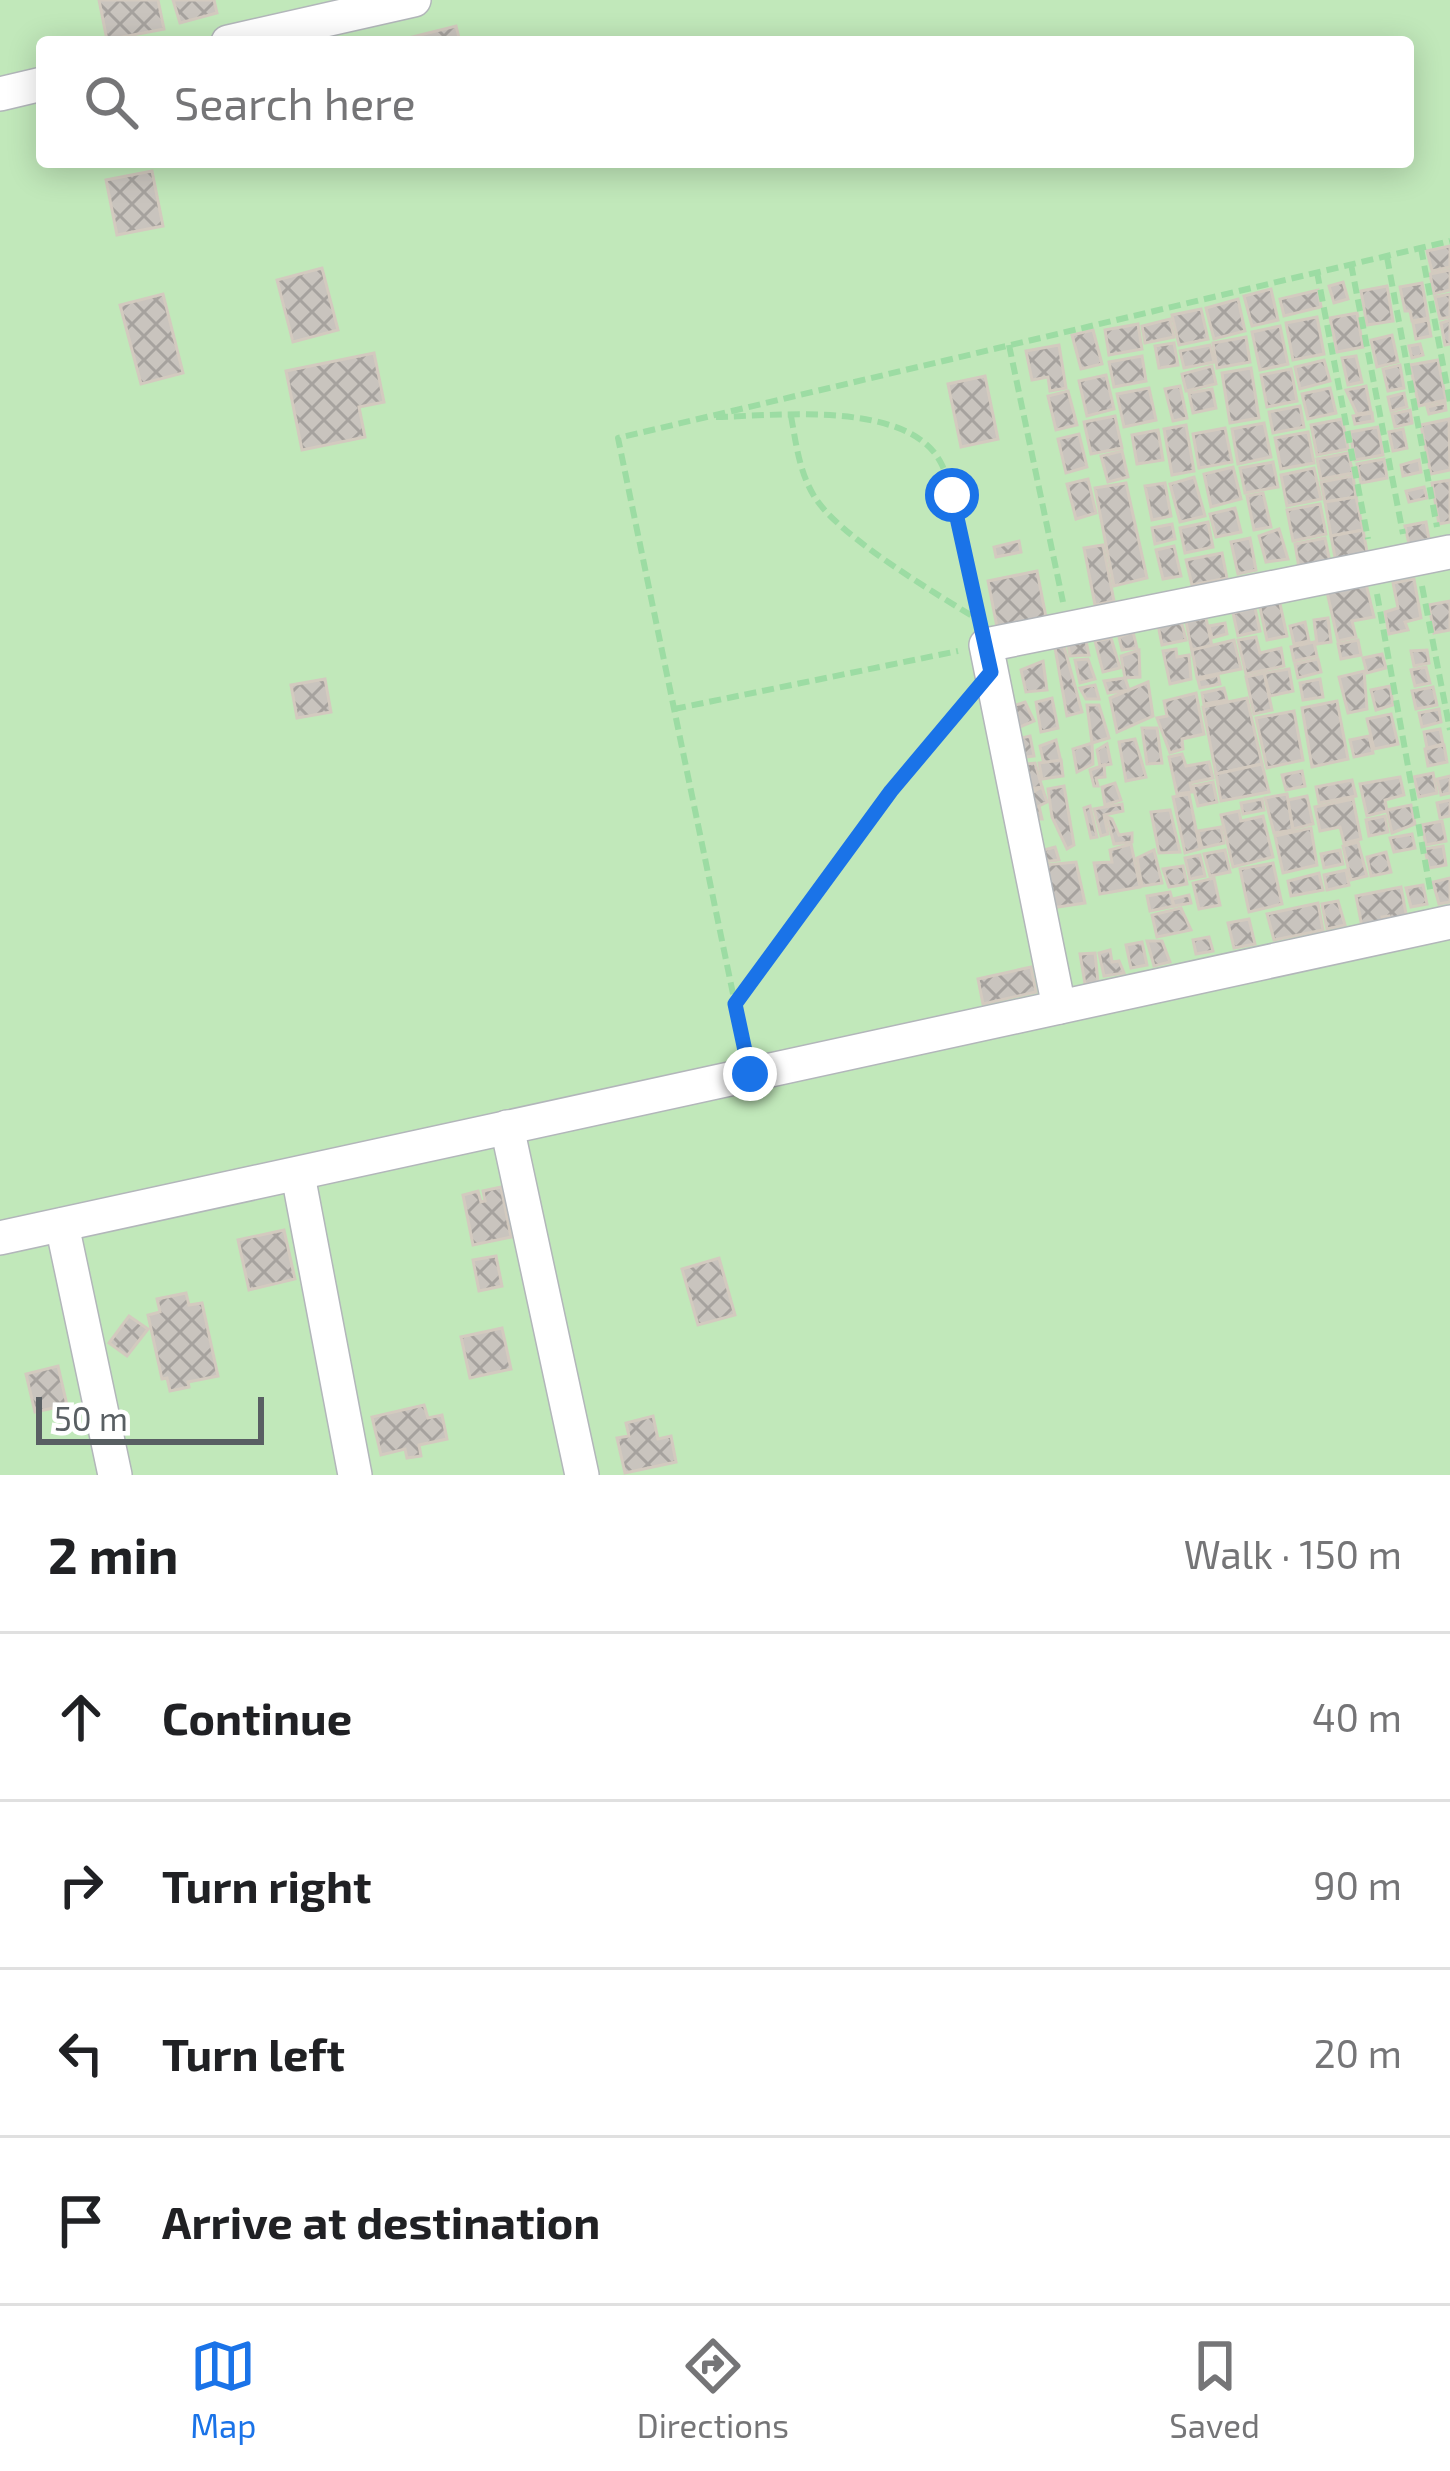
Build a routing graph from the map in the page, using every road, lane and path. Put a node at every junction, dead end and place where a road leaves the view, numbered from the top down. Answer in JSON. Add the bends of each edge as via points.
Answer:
{"nodes":[{"id":1,"x":414,"y":0,"type":"edge"},
{"id":2,"x":255,"y":36,"type":"edge"},
{"id":3,"x":36,"y":85,"type":"edge"},
{"id":4,"x":0,"y":94,"type":"edge"},
{"id":5,"x":1450,"y":242,"type":"edge"},
{"id":6,"x":1421,"y":248,"type":"junction"},
{"id":7,"x":1386,"y":256,"type":"junction"},
{"id":8,"x":1351,"y":264,"type":"junction"},
{"id":9,"x":1317,"y":272,"type":"junction"},
{"id":10,"x":1009,"y":344,"type":"junction"},
{"id":11,"x":1450,"y":402,"type":"edge"},
{"id":12,"x":790,"y":416,"type":"junction"},
{"id":13,"x":705,"y":417,"type":"junction"},
{"id":14,"x":1430,"y":557,"type":"edge"},
{"id":15,"x":1373,"y":568,"type":"junction"},
{"id":16,"x":1068,"y":629,"type":"junction"},
{"id":17,"x":985,"y":646,"type":"junction"},
{"id":18,"x":674,"y":709,"type":"junction"},
{"id":19,"x":1450,"y":730,"type":"edge"},
{"id":20,"x":1443,"y":924,"type":"edge"},
{"id":21,"x":735,"y":1004,"type":"junction"},
{"id":22,"x":1059,"y":1006,"type":"junction"},
{"id":23,"x":750,"y":1074,"type":"junction"},
{"id":24,"x":507,"y":1127,"type":"junction"},
{"id":25,"x":298,"y":1175,"type":"junction"},
{"id":26,"x":62,"y":1225,"type":"junction"},
{"id":27,"x":0,"y":1238,"type":"edge"},
{"id":28,"x":115,"y":1475,"type":"edge"},
{"id":29,"x":355,"y":1475,"type":"edge"},
{"id":30,"x":582,"y":1475,"type":"edge"}],
"edges":[{"from":1,"to":2,"type":"street"},
{"from":3,"to":4,"type":"street"},
{"from":5,"to":6,"type":"path"},
{"from":6,"to":7,"type":"path"},
{"from":6,"to":11,"type":"path"},
{"from":7,"to":8,"type":"path"},
{"from":7,"to":14,"type":"path"},
{"from":8,"to":9,"type":"path"},
{"from":8,"to":14,"type":"path"},
{"from":9,"to":10,"type":"path"},
{"from":9,"to":15,"type":"path"},
{"from":10,"to":13,"type":"path"},
{"from":10,"to":16,"type":"path"},
{"from":12,"to":13,"type":"path"},
{"from":12,"to":17,"type":"path","via":[[800,465],[832,519],[924,587]]},
{"from":12,"to":17,"type":"path","via":[[876,420],[926,443],[952,495]]},
{"from":13,"to":18,"type":"path","via":[[618,438]]},
{"from":14,"to":15,"type":"street"},
{"from":14,"to":19,"type":"path"},
{"from":15,"to":16,"type":"street"},
{"from":15,"to":20,"type":"path"},
{"from":16,"to":17,"type":"street"},
{"from":17,"to":18,"type":"path"},
{"from":17,"to":21,"type":"path"},
{"from":17,"to":22,"type":"street"},
{"from":18,"to":21,"type":"path"},
{"from":20,"to":22,"type":"street"},
{"from":21,"to":23,"type":"path"},
{"from":22,"to":23,"type":"street"},
{"from":23,"to":24,"type":"street"},
{"from":24,"to":25,"type":"street"},
{"from":24,"to":30,"type":"street"},
{"from":25,"to":26,"type":"street"},
{"from":25,"to":29,"type":"street"},
{"from":26,"to":27,"type":"street"},
{"from":26,"to":28,"type":"street"}]}
